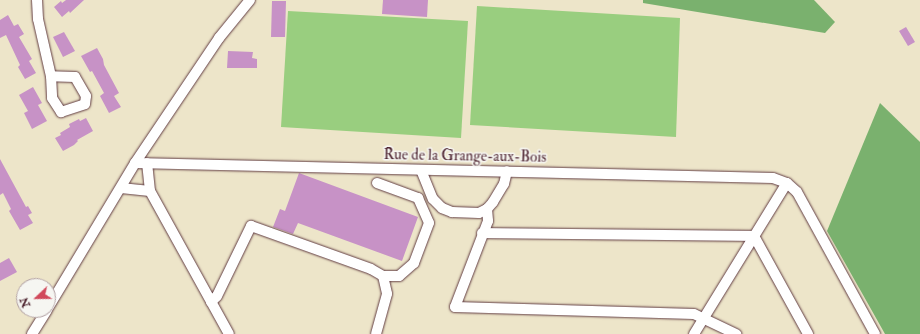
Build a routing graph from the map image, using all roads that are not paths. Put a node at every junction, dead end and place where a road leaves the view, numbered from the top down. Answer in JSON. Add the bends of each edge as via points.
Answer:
{"nodes":[{"id":1,"x":37,"y":0,"type":"edge"},
{"id":2,"x":250,"y":0,"type":"edge"},
{"id":3,"x":51,"y":76,"type":"dead end"},
{"id":4,"x":136,"y":163,"type":"junction"},
{"id":5,"x":147,"y":163,"type":"junction"},
{"id":6,"x":420,"y":170,"type":"junction"},
{"id":7,"x":507,"y":171,"type":"junction"},
{"id":8,"x":377,"y":183,"type":"dead end"},
{"id":9,"x":786,"y":183,"type":"junction"},
{"id":10,"x":120,"y":188,"type":"junction"},
{"id":11,"x":150,"y":191,"type":"junction"},
{"id":12,"x":487,"y":209,"type":"junction"},
{"id":13,"x":482,"y":233,"type":"junction"},
{"id":14,"x":754,"y":236,"type":"junction"},
{"id":15,"x":383,"y":276,"type":"junction"},
{"id":16,"x":56,"y":294,"type":"edge"},
{"id":17,"x":211,"y":302,"type":"junction"},
{"id":18,"x":42,"y":318,"type":"edge"},
{"id":19,"x":704,"y":319,"type":"junction"},
{"id":20,"x":32,"y":334,"type":"edge"},
{"id":21,"x":229,"y":334,"type":"edge"},
{"id":22,"x":376,"y":334,"type":"edge"},
{"id":23,"x":694,"y":334,"type":"edge"},
{"id":24,"x":736,"y":334,"type":"edge"},
{"id":25,"x":808,"y":334,"type":"edge"},
{"id":26,"x":875,"y":334,"type":"edge"}],
"edges":[{"from":1,"to":3,"type":"street","via":[[38,19]]},
{"from":2,"to":4,"type":"street","via":[[219,38]]},
{"from":4,"to":5,"type":"street","name":"Rue de la Grange-aux-Bois"},
{"from":4,"to":10,"type":"street"},
{"from":5,"to":6,"type":"street","name":"Rue de la Grange-aux-Bois"},
{"from":5,"to":11,"type":"street"},
{"from":6,"to":7,"type":"street","name":"Rue de la Grange-aux-Bois"},
{"from":6,"to":12,"type":"street","via":[[433,199],[442,208],[452,212],[479,213]]},
{"from":7,"to":9,"type":"street","name":"Rue de la Grange-aux-Bois","via":[[774,178]]},
{"from":7,"to":12,"type":"street","via":[[504,184]]},
{"from":8,"to":15,"type":"street","via":[[418,198],[429,223],[414,264],[399,276]]},
{"from":9,"to":14,"type":"street"},
{"from":9,"to":26,"type":"street","via":[[797,192]]},
{"from":10,"to":11,"type":"street"},
{"from":10,"to":16,"type":"street"},
{"from":11,"to":17,"type":"street"},
{"from":12,"to":13,"type":"street","via":[[488,221]]},
{"from":13,"to":14,"type":"street"},
{"from":13,"to":19,"type":"street","via":[[455,307],[694,314]]},
{"from":14,"to":19,"type":"street"},
{"from":14,"to":25,"type":"street"},
{"from":15,"to":17,"type":"street","via":[[371,269],[251,226],[217,296]]},
{"from":15,"to":22,"type":"street","via":[[387,294]]},
{"from":17,"to":21,"type":"street"},
{"from":18,"to":20,"type":"street"},
{"from":19,"to":23,"type":"street"},
{"from":19,"to":24,"type":"street"}]}
